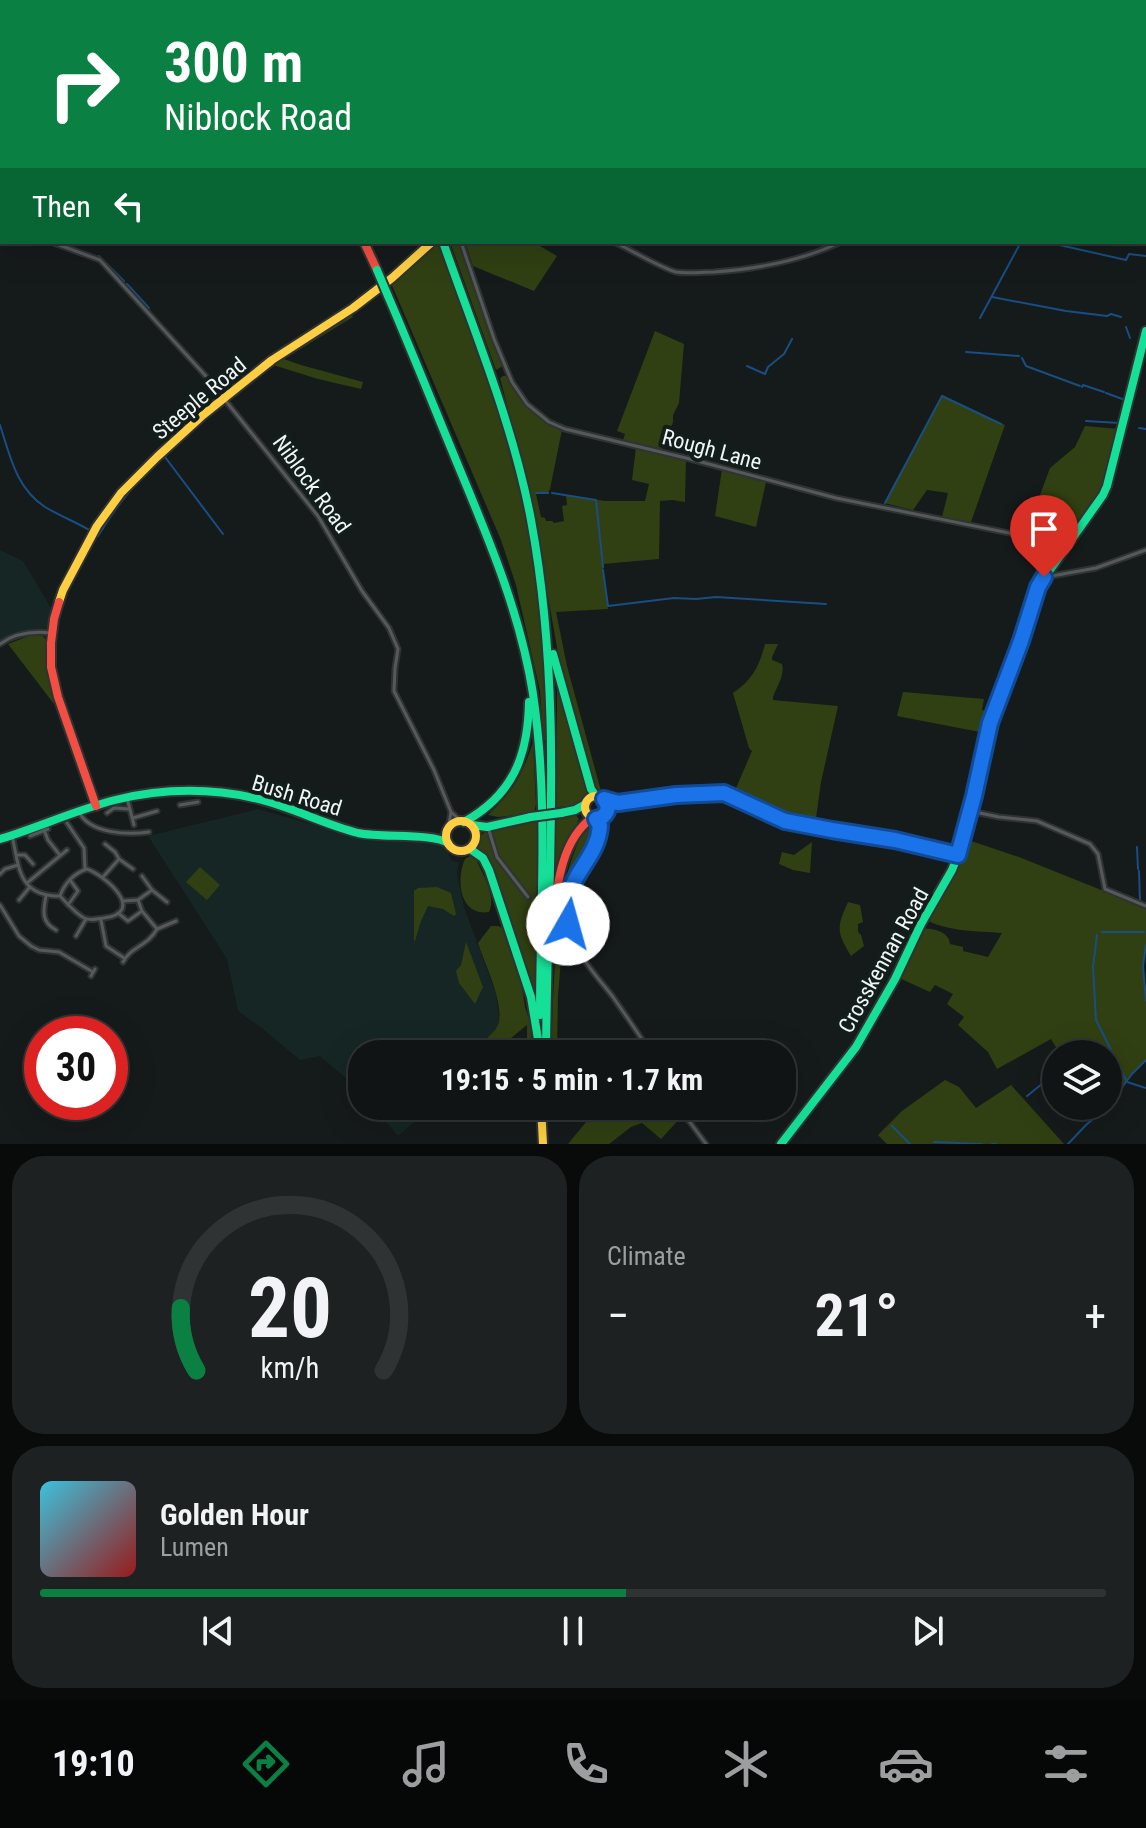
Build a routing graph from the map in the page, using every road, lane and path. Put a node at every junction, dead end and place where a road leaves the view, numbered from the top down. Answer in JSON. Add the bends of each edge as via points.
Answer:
{"nodes":[{"id":1,"x":56,"y":244,"type":"edge"},
{"id":2,"x":365,"y":244,"type":"edge"},
{"id":3,"x":430,"y":244,"type":"edge"},
{"id":4,"x":443,"y":244,"type":"edge"},
{"id":5,"x":462,"y":244,"type":"edge"},
{"id":6,"x":618,"y":244,"type":"edge"},
{"id":7,"x":836,"y":244,"type":"edge"},
{"id":8,"x":1146,"y":331,"type":"edge"},
{"id":9,"x":225,"y":398,"type":"junction"},
{"id":10,"x":1146,"y":550,"type":"edge"},
{"id":11,"x":1044,"y":577,"type":"junction"},
{"id":12,"x":544,"y":607,"type":"junction"},
{"id":13,"x":51,"y":633,"type":"junction"},
{"id":14,"x":521,"y":638,"type":"junction"},
{"id":15,"x":0,"y":644,"type":"edge"},
{"id":16,"x":188,"y":792,"type":"junction"},
{"id":17,"x":600,"y":797,"type":"junction"},
{"id":18,"x":127,"y":798,"type":"junction"},
{"id":19,"x":198,"y":802,"type":"dead end"},
{"id":20,"x":618,"y":803,"type":"junction"},
{"id":21,"x":189,"y":804,"type":"junction"},
{"id":22,"x":180,"y":805,"type":"dead end"},
{"id":23,"x":129,"y":809,"type":"junction"},
{"id":24,"x":157,"y":811,"type":"dead end"},
{"id":25,"x":970,"y":811,"type":"junction"},
{"id":26,"x":79,"y":812,"type":"junction"},
{"id":27,"x":104,"y":812,"type":"junction"},
{"id":28,"x":451,"y":812,"type":"junction"},
{"id":29,"x":606,"y":812,"type":"junction"},
{"id":30,"x":592,"y":816,"type":"junction"},
{"id":31,"x":133,"y":818,"type":"junction"},
{"id":32,"x":67,"y":823,"type":"dead end"},
{"id":33,"x":466,"y":823,"type":"junction"},
{"id":34,"x":134,"y":825,"type":"dead end"},
{"id":35,"x":488,"y":827,"type":"junction"},
{"id":36,"x":149,"y":832,"type":"dead end"},
{"id":37,"x":12,"y":835,"type":"junction"},
{"id":38,"x":30,"y":836,"type":"dead end"},
{"id":39,"x":446,"y":836,"type":"junction"},
{"id":40,"x":476,"y":837,"type":"junction"},
{"id":41,"x":0,"y":839,"type":"edge"},
{"id":42,"x":105,"y":844,"type":"dead end"},
{"id":43,"x":470,"y":849,"type":"junction"},
{"id":44,"x":67,"y":850,"type":"dead end"},
{"id":45,"x":17,"y":855,"type":"junction"},
{"id":46,"x":60,"y":855,"type":"junction"},
{"id":47,"x":958,"y":855,"type":"junction"},
{"id":48,"x":119,"y":859,"type":"junction"},
{"id":49,"x":33,"y":864,"type":"dead end"},
{"id":50,"x":19,"y":865,"type":"junction"},
{"id":51,"x":85,"y":869,"type":"junction"},
{"id":52,"x":133,"y":869,"type":"dead end"},
{"id":53,"x":0,"y":873,"type":"edge"},
{"id":54,"x":142,"y":876,"type":"dead end"},
{"id":55,"x":102,"y":879,"type":"junction"},
{"id":56,"x":70,"y":880,"type":"junction"},
{"id":57,"x":28,"y":885,"type":"junction"},
{"id":58,"x":152,"y":890,"type":"junction"},
{"id":59,"x":46,"y":896,"type":"junction"},
{"id":60,"x":60,"y":896,"type":"junction"},
{"id":61,"x":528,"y":897,"type":"dead end"},
{"id":62,"x":19,"y":900,"type":"dead end"},
{"id":63,"x":138,"y":900,"type":"junction"},
{"id":64,"x":123,"y":901,"type":"junction"},
{"id":65,"x":167,"y":902,"type":"dead end"},
{"id":66,"x":0,"y":905,"type":"edge"},
{"id":67,"x":68,"y":905,"type":"junction"},
{"id":68,"x":1146,"y":906,"type":"edge"},
{"id":69,"x":142,"y":911,"type":"junction"},
{"id":70,"x":118,"y":913,"type":"junction"},
{"id":71,"x":44,"y":919,"type":"junction"},
{"id":72,"x":86,"y":919,"type":"junction"},
{"id":73,"x":101,"y":919,"type":"junction"},
{"id":74,"x":38,"y":920,"type":"dead end"},
{"id":75,"x":176,"y":921,"type":"dead end"},
{"id":76,"x":157,"y":929,"type":"junction"},
{"id":77,"x":56,"y":930,"type":"dead end"},
{"id":78,"x":83,"y":937,"type":"dead end"},
{"id":79,"x":93,"y":972,"type":"dead end"},
{"id":80,"x":546,"y":991,"type":"junction"},
{"id":81,"x":539,"y":1040,"type":"edge"},
{"id":82,"x":542,"y":1040,"type":"edge"},
{"id":83,"x":543,"y":1040,"type":"edge"},
{"id":84,"x":641,"y":1040,"type":"edge"},
{"id":85,"x":543,"y":1120,"type":"edge"},
{"id":86,"x":547,"y":1120,"type":"edge"},
{"id":87,"x":688,"y":1120,"type":"edge"},
{"id":88,"x":546,"y":1144,"type":"edge"},
{"id":89,"x":706,"y":1144,"type":"edge"},
{"id":90,"x":781,"y":1144,"type":"edge"}],
"edges":[{"from":1,"to":9,"type":"street","name":"Niblock Road","via":[[100,260]]},
{"from":2,"to":14,"type":"main road","bridge":true,"via":[[495,553]]},
{"from":3,"to":9,"type":"main road","name":"Steeple Road","via":[[371,294]]},
{"from":4,"to":12,"type":"main road","via":[[508,426]]},
{"from":5,"to":11,"type":"street","name":"Rough Lane","via":[[512,382],[549,422],[836,498],[1019,535]]},
{"from":6,"to":7,"type":"street","via":[[668,269],[692,273],[777,263]]},
{"from":8,"to":11,"type":"main road","name":"Crosskennan Road","via":[[1103,495]]},
{"from":9,"to":13,"type":"main road","name":"Steeple Road","via":[[112,504],[63,590]]},
{"from":9,"to":28,"type":"street","name":"Niblock Road","via":[[318,516],[389,628],[398,649],[394,691]]},
{"from":10,"to":11,"type":"street","via":[[1096,568]]},
{"from":11,"to":25,"type":"main road","name":"Crosskennan Road","via":[[990,723]]},
{"from":12,"to":17,"type":"main road","via":[[556,671],[591,789]]},
{"from":12,"to":80,"type":"main road","via":[[551,726]]},
{"from":13,"to":15,"type":"street","via":[[21,634]]},
{"from":13,"to":27,"type":"main road","name":"Steeple Road","via":[[55,689]]},
{"from":14,"to":33,"type":"main road","via":[[529,716],[523,754],[500,795]]},
{"from":14,"to":82,"type":"main road","via":[[541,763]]},
{"from":16,"to":18,"type":"main road","name":"Bush Road"},
{"from":16,"to":21,"type":"street"},
{"from":16,"to":39,"type":"main road","name":"Bush Road","via":[[263,800],[372,835]]},
{"from":17,"to":20,"type":"street"},
{"from":17,"to":29,"type":"main road"},
{"from":17,"to":30,"type":"main road","via":[[589,798]]},
{"from":18,"to":23,"type":"street"},
{"from":18,"to":27,"type":"main road","name":"Bush Road"},
{"from":19,"to":21,"type":"street"},
{"from":20,"to":29,"type":"street"},
{"from":20,"to":47,"type":"street","via":[[724,793],[785,821]]},
{"from":21,"to":22,"type":"street"},
{"from":23,"to":27,"type":"street"},
{"from":23,"to":31,"type":"street"},
{"from":24,"to":31,"type":"street"},
{"from":25,"to":47,"type":"main road","name":"Crosskennan Road"},
{"from":25,"to":68,"type":"street","via":[[1037,821],[1085,842],[1098,852],[1105,889]]},
{"from":26,"to":27,"type":"main road"},
{"from":26,"to":36,"type":"street","via":[[90,823],[117,833]]},
{"from":26,"to":37,"type":"main road"},
{"from":28,"to":33,"type":"street","name":"Niblock Road"},
{"from":28,"to":39,"type":"street"},
{"from":29,"to":30,"type":"main road"},
{"from":30,"to":35,"type":"main road","bridge":true,"via":[[575,810]]},
{"from":30,"to":80,"type":"main road","via":[[581,826],[559,881]]},
{"from":30,"to":84,"type":"street","via":[[597,845],[570,893],[570,932],[580,955]]},
{"from":31,"to":34,"type":"street"},
{"from":32,"to":51,"type":"street","via":[[84,848]]},
{"from":33,"to":35,"type":"main road"},
{"from":33,"to":39,"type":"main road","via":[[454,823]]},
{"from":33,"to":40,"type":"main road"},
{"from":35,"to":40,"type":"main road"},
{"from":35,"to":61,"type":"street","via":[[497,857]]},
{"from":37,"to":41,"type":"main road"},
{"from":37,"to":45,"type":"street"},
{"from":38,"to":46,"type":"street","via":[[46,830]]},
{"from":39,"to":43,"type":"main road","via":[[455,849]]},
{"from":40,"to":43,"type":"main road"},
{"from":42,"to":48,"type":"street"},
{"from":43,"to":81,"type":"main road","via":[[489,870],[531,997]]},
{"from":44,"to":46,"type":"street"},
{"from":45,"to":49,"type":"street"},
{"from":45,"to":50,"type":"street"},
{"from":46,"to":57,"type":"street"},
{"from":47,"to":90,"type":"main road","name":"Crosskennan Road","via":[[856,1047]]},
{"from":48,"to":52,"type":"street"},
{"from":48,"to":55,"type":"street"},
{"from":50,"to":53,"type":"street"},
{"from":50,"to":57,"type":"street"},
{"from":51,"to":55,"type":"street"},
{"from":51,"to":56,"type":"street"},
{"from":54,"to":58,"type":"street"},
{"from":55,"to":64,"type":"street"},
{"from":56,"to":60,"type":"street"},
{"from":56,"to":67,"type":"street","via":[[78,892]]},
{"from":57,"to":59,"type":"street"},
{"from":57,"to":62,"type":"street"},
{"from":58,"to":63,"type":"street"},
{"from":58,"to":65,"type":"street"},
{"from":59,"to":60,"type":"street"},
{"from":59,"to":71,"type":"street"},
{"from":60,"to":67,"type":"street"},
{"from":63,"to":64,"type":"street"},
{"from":63,"to":69,"type":"street"},
{"from":64,"to":70,"type":"street"},
{"from":66,"to":79,"type":"street","via":[[34,948],[62,953]]},
{"from":67,"to":72,"type":"street"},
{"from":69,"to":70,"type":"street","via":[[128,921]]},
{"from":69,"to":76,"type":"street"},
{"from":70,"to":73,"type":"street"},
{"from":71,"to":74,"type":"street"},
{"from":71,"to":77,"type":"street"},
{"from":72,"to":73,"type":"street"},
{"from":72,"to":78,"type":"street","via":[[77,935]]},
{"from":73,"to":76,"type":"street","via":[[104,944],[123,960]]},
{"from":75,"to":76,"type":"street"},
{"from":80,"to":83,"type":"main road"},
{"from":85,"to":88,"type":"main road"},
{"from":86,"to":88,"type":"main road"},
{"from":87,"to":89,"type":"street"}]}
